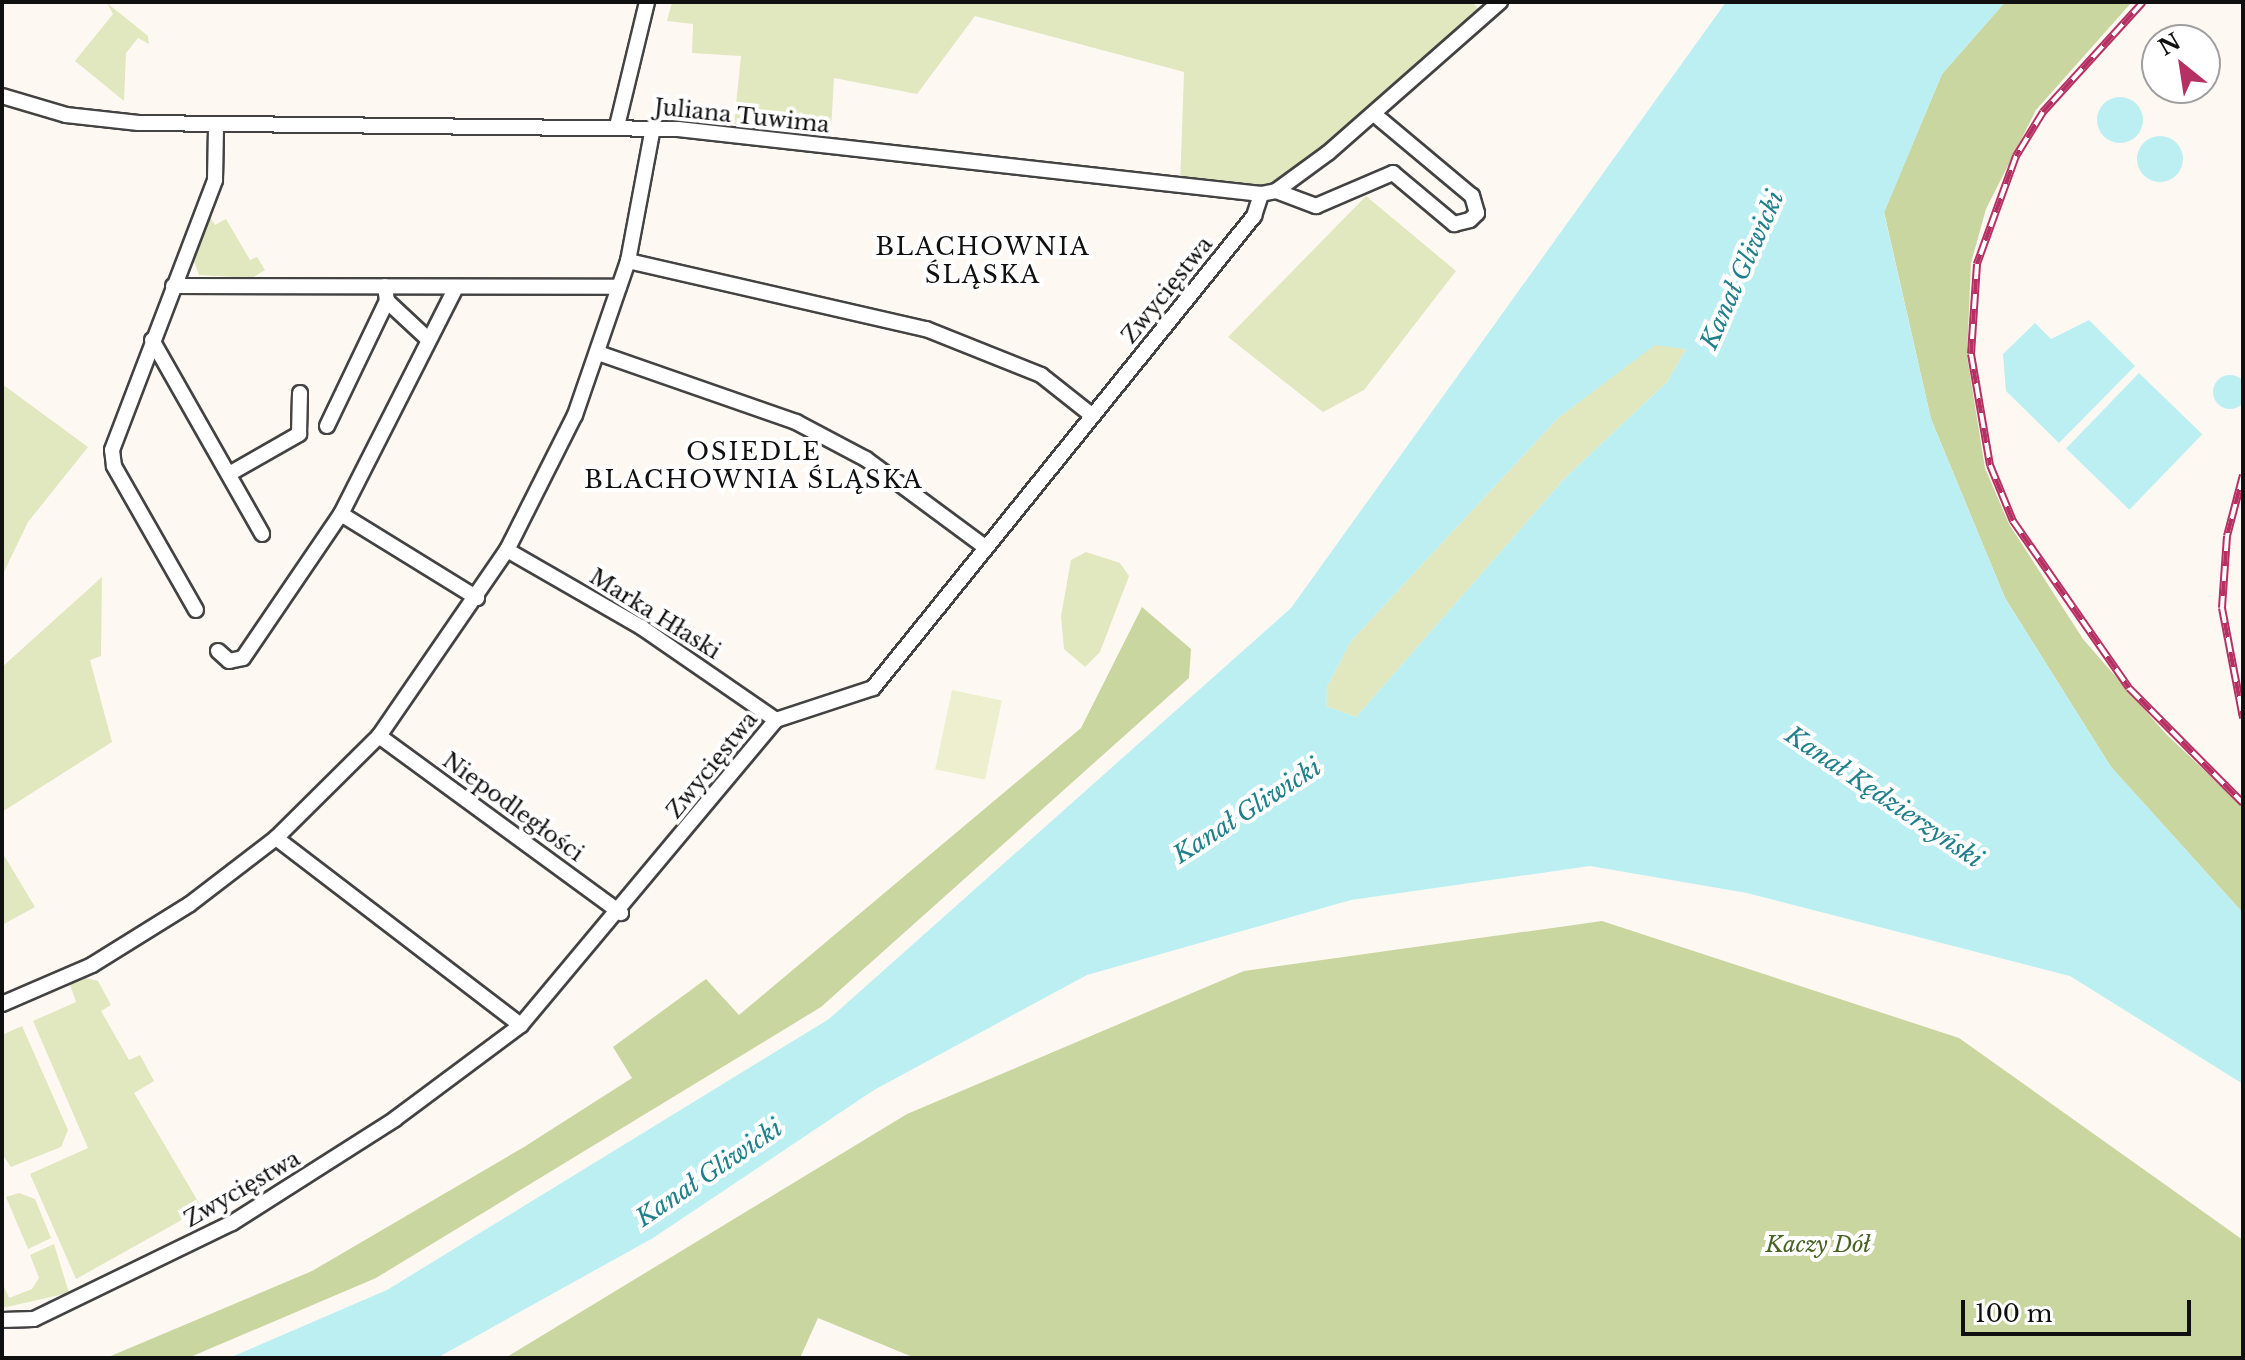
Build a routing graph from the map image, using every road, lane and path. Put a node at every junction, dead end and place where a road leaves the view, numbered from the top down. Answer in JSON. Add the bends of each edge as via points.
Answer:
{"nodes":[{"id":1,"x":647,"y":2,"type":"edge"},
{"id":2,"x":1500,"y":2,"type":"edge"},
{"id":3,"x":2,"y":96,"type":"edge"},
{"id":4,"x":1375,"y":115,"type":"junction"},
{"id":5,"x":216,"y":126,"type":"junction"},
{"id":6,"x":617,"y":126,"type":"junction"},
{"id":7,"x":653,"y":128,"type":"junction"},
{"id":8,"x":1268,"y":192,"type":"junction"},
{"id":9,"x":628,"y":261,"type":"junction"},
{"id":10,"x":173,"y":286,"type":"junction"},
{"id":11,"x":456,"y":287,"type":"junction"},
{"id":12,"x":619,"y":287,"type":"junction"},
{"id":13,"x":386,"y":294,"type":"junction"},
{"id":14,"x":152,"y":340,"type":"junction"},
{"id":15,"x":429,"y":340,"type":"junction"},
{"id":16,"x":598,"y":353,"type":"junction"},
{"id":17,"x":300,"y":393,"type":"dead end"},
{"id":18,"x":1093,"y":416,"type":"junction"},
{"id":19,"x":327,"y":426,"type":"dead end"},
{"id":20,"x":229,"y":474,"type":"junction"},
{"id":21,"x":341,"y":514,"type":"junction"},
{"id":22,"x":262,"y":534,"type":"dead end"},
{"id":23,"x":985,"y":547,"type":"junction"},
{"id":24,"x":507,"y":550,"type":"junction"},
{"id":25,"x":477,"y":598,"type":"junction"},
{"id":26,"x":196,"y":610,"type":"dead end"},
{"id":27,"x":218,"y":651,"type":"dead end"},
{"id":28,"x":776,"y":720,"type":"junction"},
{"id":29,"x":379,"y":736,"type":"junction"},
{"id":30,"x":276,"y":838,"type":"junction"},
{"id":31,"x":621,"y":913,"type":"junction"},
{"id":32,"x":2,"y":1004,"type":"edge"},
{"id":33,"x":521,"y":1025,"type":"junction"},
{"id":34,"x":2,"y":1320,"type":"edge"}],
"edges":[{"from":1,"to":6,"type":"street"},
{"from":2,"to":4,"type":"street","name":"Zwycięstwa"},
{"from":3,"to":5,"type":"street","name":"Juliana Tuwima","via":[[66,115]]},
{"from":4,"to":8,"type":"street","name":"Zwycięstwa"},
{"from":4,"to":8,"type":"street","name":"Juliana Tuwima","via":[[1472,196],[1477,213],[1470,220],[1454,224],[1393,173],[1316,206]]},
{"from":5,"to":6,"type":"street","name":"Juliana Tuwima"},
{"from":5,"to":10,"type":"street","via":[[215,180]]},
{"from":6,"to":7,"type":"street","name":"Juliana Tuwima"},
{"from":7,"to":8,"type":"street","name":"Juliana Tuwima"},
{"from":7,"to":9,"type":"street"},
{"from":8,"to":18,"type":"street","name":"Zwycięstwa"},
{"from":9,"to":12,"type":"street"},
{"from":9,"to":18,"type":"street","via":[[926,329],[1041,375]]},
{"from":10,"to":13,"type":"street"},
{"from":10,"to":14,"type":"street"},
{"from":11,"to":12,"type":"street"},
{"from":11,"to":13,"type":"street"},
{"from":11,"to":15,"type":"street"},
{"from":12,"to":16,"type":"street"},
{"from":13,"to":15,"type":"street"},
{"from":13,"to":19,"type":"street","via":[[354,353]]},
{"from":14,"to":20,"type":"street"},
{"from":14,"to":26,"type":"street","via":[[112,450],[114,466]]},
{"from":15,"to":21,"type":"street"},
{"from":16,"to":23,"type":"street","via":[[796,422],[866,459]]},
{"from":16,"to":24,"type":"street"},
{"from":17,"to":20,"type":"street","via":[[299,434]]},
{"from":18,"to":23,"type":"street","name":"Zwycięstwa"},
{"from":20,"to":22,"type":"street"},
{"from":21,"to":25,"type":"street"},
{"from":21,"to":27,"type":"street","via":[[243,658],[229,661]]},
{"from":23,"to":28,"type":"street","name":"Zwycięstwa","via":[[873,688]]},
{"from":24,"to":25,"type":"street"},
{"from":24,"to":28,"type":"street","name":"Marka Hłaski","via":[[641,627]]},
{"from":25,"to":29,"type":"street"},
{"from":28,"to":31,"type":"street","name":"Zwycięstwa"},
{"from":29,"to":30,"type":"street"},
{"from":29,"to":31,"type":"street","name":"Niepodległości"},
{"from":30,"to":32,"type":"street","via":[[105,958]]},
{"from":30,"to":33,"type":"street"},
{"from":31,"to":33,"type":"street","name":"Zwycięstwa"},
{"from":33,"to":34,"type":"street","name":"Zwycięstwa","via":[[395,1119],[232,1223],[34,1319]]}]}
